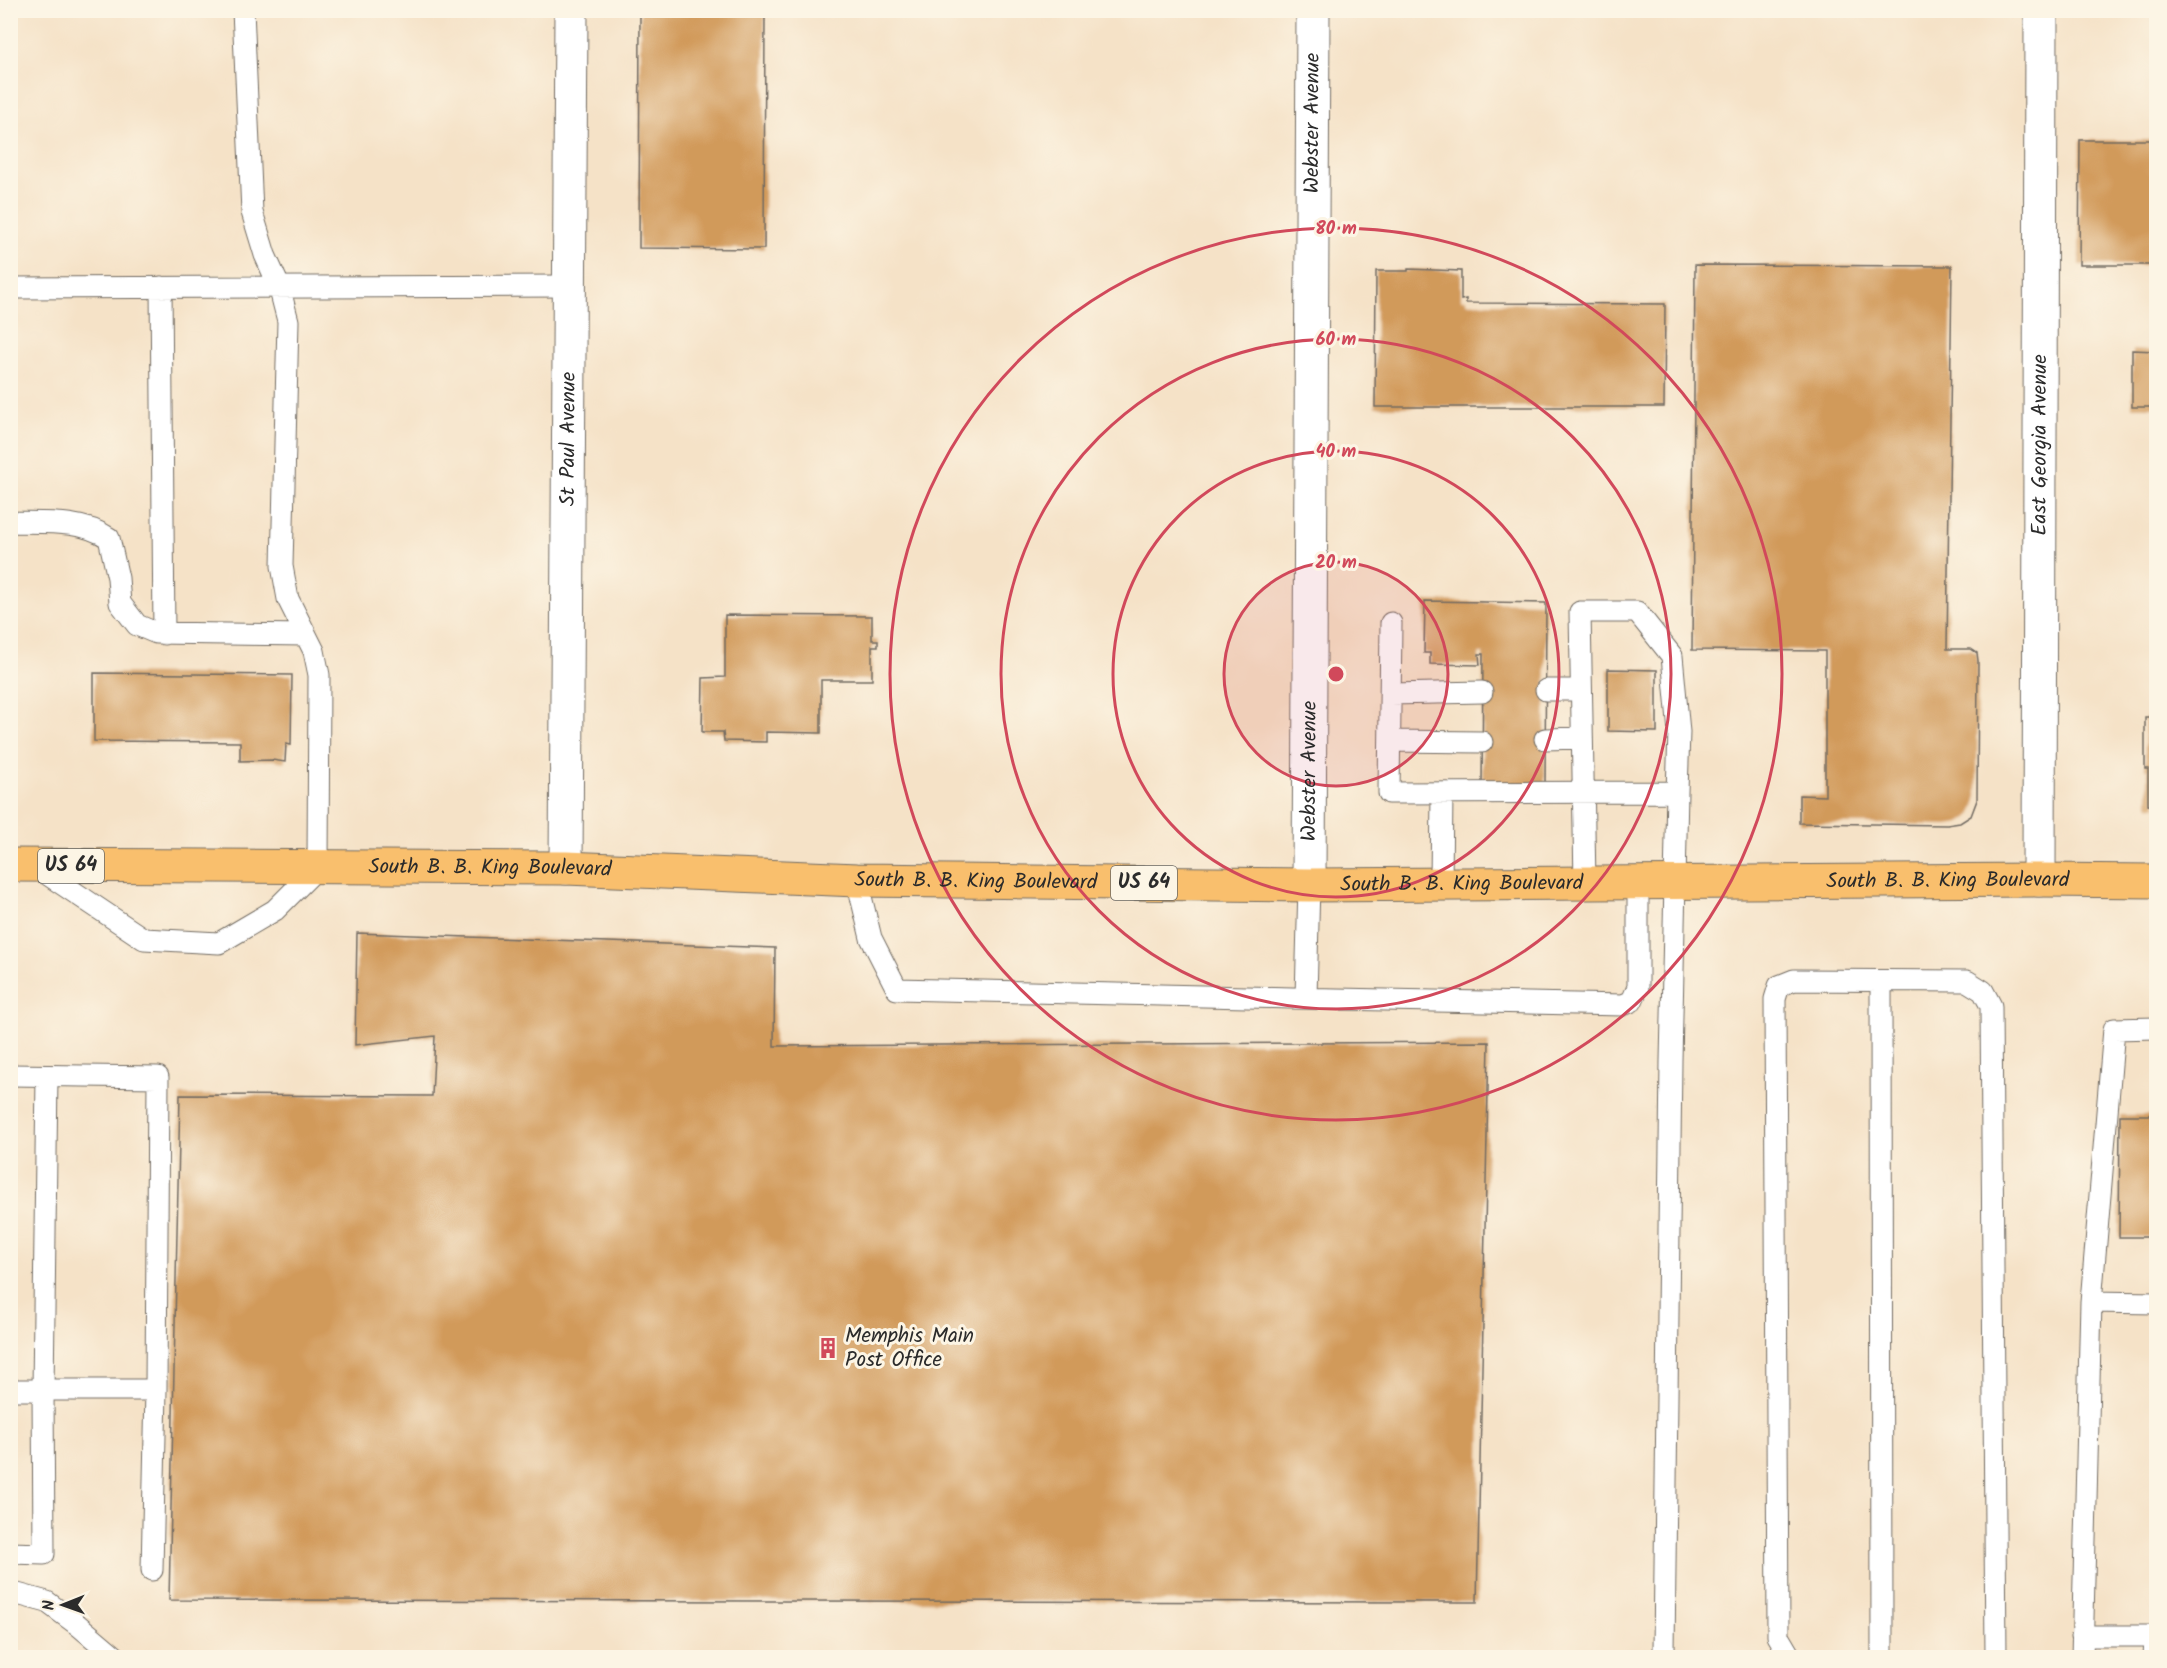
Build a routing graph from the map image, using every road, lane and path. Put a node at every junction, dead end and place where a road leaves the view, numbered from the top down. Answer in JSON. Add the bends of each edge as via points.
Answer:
{"nodes":[{"id":1,"x":243,"y":10,"type":"edge"},
{"id":2,"x":571,"y":10,"type":"edge"},
{"id":3,"x":1313,"y":10,"type":"edge"},
{"id":4,"x":2041,"y":10,"type":"edge"},
{"id":5,"x":279,"y":286,"type":"junction"},
{"id":6,"x":569,"y":286,"type":"junction"},
{"id":7,"x":161,"y":287,"type":"junction"},
{"id":8,"x":10,"y":288,"type":"edge"},
{"id":9,"x":10,"y":522,"type":"edge"},
{"id":10,"x":1392,"y":623,"type":"dead end"},
{"id":11,"x":164,"y":634,"type":"junction"},
{"id":12,"x":306,"y":635,"type":"junction"},
{"id":13,"x":1546,"y":690,"type":"dead end"},
{"id":14,"x":1581,"y":690,"type":"junction"},
{"id":15,"x":1482,"y":692,"type":"dead end"},
{"id":16,"x":1391,"y":694,"type":"junction"},
{"id":17,"x":1581,"y":738,"type":"junction"},
{"id":18,"x":1545,"y":739,"type":"dead end"},
{"id":19,"x":1390,"y":741,"type":"junction"},
{"id":20,"x":1482,"y":742,"type":"dead end"},
{"id":21,"x":1677,"y":792,"type":"junction"},
{"id":22,"x":1442,"y":793,"type":"junction"},
{"id":23,"x":1582,"y":794,"type":"junction"},
{"id":24,"x":23,"y":866,"type":"edge"},
{"id":25,"x":318,"y":867,"type":"junction"},
{"id":26,"x":566,"y":868,"type":"junction"},
{"id":27,"x":857,"y":880,"type":"junction"},
{"id":28,"x":2039,"y":880,"type":"junction"},
{"id":29,"x":2157,"y":881,"type":"edge"},
{"id":30,"x":1674,"y":882,"type":"junction"},
{"id":31,"x":1585,"y":883,"type":"junction"},
{"id":32,"x":1638,"y":883,"type":"junction"},
{"id":33,"x":1441,"y":884,"type":"junction"},
{"id":34,"x":1309,"y":885,"type":"junction"},
{"id":35,"x":1881,"y":981,"type":"junction"},
{"id":36,"x":1306,"y":997,"type":"junction"},
{"id":37,"x":2157,"y":1028,"type":"edge"},
{"id":38,"x":10,"y":1075,"type":"edge"},
{"id":39,"x":47,"y":1076,"type":"junction"},
{"id":40,"x":2091,"y":1302,"type":"junction"},
{"id":41,"x":2157,"y":1303,"type":"edge"},
{"id":42,"x":10,"y":1390,"type":"edge"},
{"id":43,"x":43,"y":1390,"type":"junction"},
{"id":44,"x":156,"y":1390,"type":"junction"},
{"id":45,"x":10,"y":1553,"type":"edge"},
{"id":46,"x":152,"y":1570,"type":"dead end"},
{"id":47,"x":10,"y":1592,"type":"edge"},
{"id":48,"x":2082,"y":1636,"type":"junction"},
{"id":49,"x":2156,"y":1636,"type":"edge"},
{"id":50,"x":117,"y":1658,"type":"edge"},
{"id":51,"x":1662,"y":1658,"type":"edge"},
{"id":52,"x":1791,"y":1658,"type":"edge"},
{"id":53,"x":1882,"y":1658,"type":"edge"},
{"id":54,"x":1996,"y":1658,"type":"edge"},
{"id":55,"x":2082,"y":1658,"type":"edge"},
{"id":56,"x":2154,"y":1658,"type":"edge"}],
"edges":[{"from":1,"to":5,"type":"lane","via":[[252,212]]},
{"from":2,"to":6,"type":"street","name":"St Paul Avenue"},
{"from":3,"to":34,"type":"street","name":"Webster Avenue"},
{"from":4,"to":28,"type":"street","name":"East Georgia Avenue"},
{"from":5,"to":6,"type":"lane"},
{"from":5,"to":7,"type":"lane"},
{"from":5,"to":12,"type":"lane","via":[[288,321],[282,566],[288,599]]},
{"from":6,"to":26,"type":"street","name":"St Paul Avenue"},
{"from":7,"to":8,"type":"lane"},
{"from":7,"to":11,"type":"lane"},
{"from":9,"to":11,"type":"lane","via":[[78,526],[98,530],[109,538],[120,603],[137,625]]},
{"from":10,"to":16,"type":"lane"},
{"from":11,"to":12,"type":"lane"},
{"from":12,"to":25,"type":"lane","via":[[319,675]]},
{"from":13,"to":14,"type":"lane"},
{"from":14,"to":17,"type":"lane"},
{"from":14,"to":21,"type":"lane","via":[[1580,612],[1636,612],[1672,656],[1679,732]]},
{"from":15,"to":16,"type":"lane"},
{"from":16,"to":19,"type":"lane"},
{"from":17,"to":18,"type":"lane"},
{"from":17,"to":23,"type":"lane"},
{"from":19,"to":20,"type":"lane"},
{"from":19,"to":22,"type":"lane","via":[[1389,793]]},
{"from":21,"to":23,"type":"lane"},
{"from":21,"to":30,"type":"lane"},
{"from":22,"to":23,"type":"lane"},
{"from":22,"to":33,"type":"lane"},
{"from":23,"to":31,"type":"lane"},
{"from":24,"to":25,"type":"main road","name":"South B. B. King Boulevard","number":"US 64"},
{"from":24,"to":25,"type":"lane","via":[[144,939],[219,943],[275,910]]},
{"from":25,"to":26,"type":"main road","name":"South B. B. King Boulevard","number":"US 64"},
{"from":26,"to":27,"type":"main road","name":"South B. B. King Boulevard","number":"US 64"},
{"from":27,"to":34,"type":"main road","name":"South B. B. King Boulevard","number":"US 64"},
{"from":27,"to":36,"type":"lane","via":[[871,938],[897,989]]},
{"from":28,"to":29,"type":"main road","name":"South B. B. King Boulevard","number":"US 64"},
{"from":28,"to":30,"type":"main road","name":"South B. B. King Boulevard","number":"US 64"},
{"from":30,"to":32,"type":"main road","name":"South B. B. King Boulevard","number":"US 64"},
{"from":30,"to":51,"type":"lane"},
{"from":31,"to":32,"type":"main road","name":"South B. B. King Boulevard","number":"US 64"},
{"from":31,"to":33,"type":"main road","name":"South B. B. King Boulevard","number":"US 64"},
{"from":32,"to":36,"type":"lane","via":[[1638,987],[1632,1001],[1623,1005]]},
{"from":33,"to":34,"type":"main road","name":"South B. B. King Boulevard","number":"US 64"},
{"from":34,"to":36,"type":"lane"},
{"from":35,"to":52,"type":"lane","via":[[1794,980],[1779,986],[1774,999],[1778,1636]]},
{"from":35,"to":53,"type":"lane"},
{"from":35,"to":54,"type":"lane","via":[[1967,981],[1983,991],[1991,1006]]},
{"from":37,"to":40,"type":"lane","via":[[2114,1029]]},
{"from":38,"to":39,"type":"lane"},
{"from":39,"to":43,"type":"lane"},
{"from":39,"to":44,"type":"lane","via":[[158,1077]]},
{"from":40,"to":41,"type":"lane"},
{"from":40,"to":48,"type":"lane"},
{"from":42,"to":43,"type":"lane"},
{"from":43,"to":44,"type":"lane"},
{"from":43,"to":45,"type":"lane","via":[[44,1554]]},
{"from":44,"to":46,"type":"lane"},
{"from":47,"to":50,"type":"lane","via":[[47,1602]]},
{"from":48,"to":49,"type":"lane"},
{"from":48,"to":55,"type":"lane"},
{"from":49,"to":56,"type":"lane"}]}
